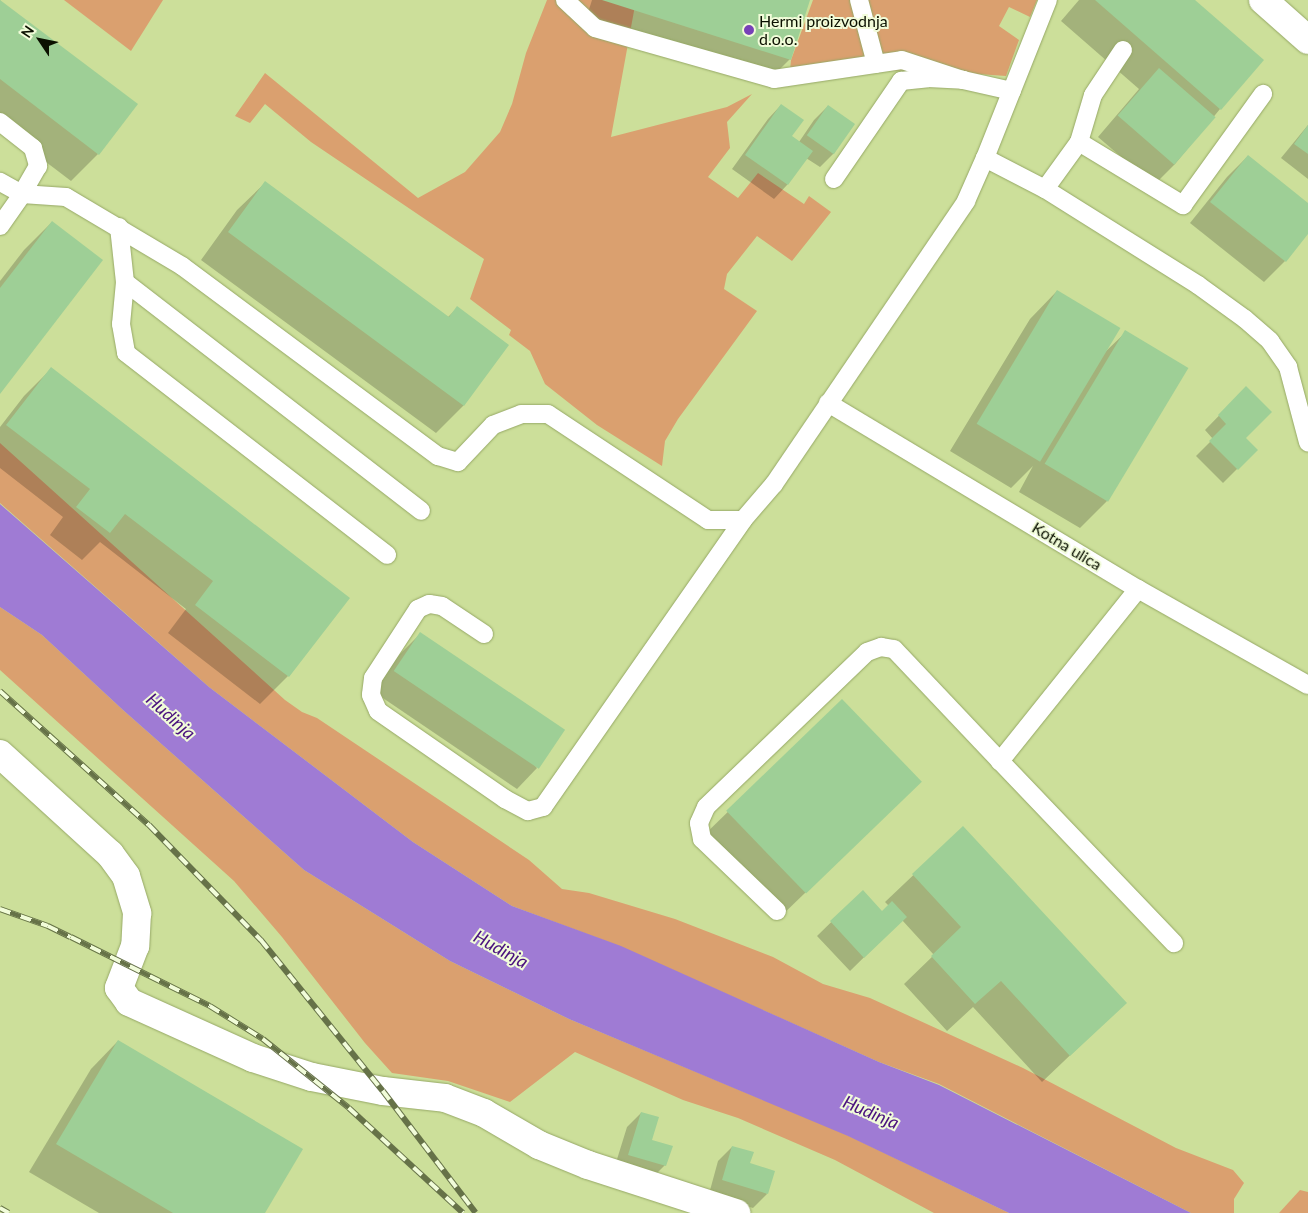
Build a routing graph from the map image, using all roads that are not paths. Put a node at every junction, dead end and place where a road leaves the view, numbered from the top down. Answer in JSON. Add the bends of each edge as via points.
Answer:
{"nodes":[{"id":1,"x":859,"y":0,"type":"edge"},
{"id":2,"x":1048,"y":0,"type":"edge"},
{"id":3,"x":1263,"y":0,"type":"edge"},
{"id":4,"x":573,"y":3,"type":"edge"},
{"id":5,"x":1308,"y":40,"type":"edge"},
{"id":6,"x":1123,"y":50,"type":"dead end"},
{"id":7,"x":876,"y":64,"type":"junction"},
{"id":8,"x":963,"y":80,"type":"junction"},
{"id":9,"x":1012,"y":91,"type":"junction"},
{"id":10,"x":1263,"y":94,"type":"dead end"},
{"id":11,"x":0,"y":122,"type":"edge"},
{"id":12,"x":1080,"y":142,"type":"junction"},
{"id":13,"x":985,"y":158,"type":"junction"},
{"id":14,"x":834,"y":179,"type":"dead end"},
{"id":15,"x":0,"y":182,"type":"edge"},
{"id":16,"x":1046,"y":189,"type":"junction"},
{"id":17,"x":22,"y":194,"type":"junction"},
{"id":18,"x":0,"y":226,"type":"edge"},
{"id":19,"x":120,"y":228,"type":"junction"},
{"id":20,"x":125,"y":282,"type":"junction"},
{"id":21,"x":828,"y":403,"type":"junction"},
{"id":22,"x":1308,"y":442,"type":"edge"},
{"id":23,"x":421,"y":511,"type":"dead end"},
{"id":24,"x":743,"y":520,"type":"junction"},
{"id":25,"x":387,"y":555,"type":"dead end"},
{"id":26,"x":1138,"y":589,"type":"junction"},
{"id":27,"x":484,"y":634,"type":"dead end"},
{"id":28,"x":1308,"y":685,"type":"edge"},
{"id":29,"x":0,"y":754,"type":"edge"},
{"id":30,"x":1000,"y":761,"type":"junction"},
{"id":31,"x":778,"y":911,"type":"dead end"},
{"id":32,"x":1174,"y":943,"type":"dead end"},
{"id":33,"x":736,"y":1213,"type":"edge"}],
"edges":[{"from":1,"to":7,"type":"lane"},
{"from":2,"to":9,"type":"lane"},
{"from":3,"to":5,"type":"street"},
{"from":4,"to":7,"type":"lane","via":[[595,28],[774,79]]},
{"from":6,"to":12,"type":"lane","via":[[1093,95]]},
{"from":7,"to":8,"type":"lane","via":[[902,60]]},
{"from":8,"to":9,"type":"lane"},
{"from":8,"to":14,"type":"lane","via":[[928,78],[901,82]]},
{"from":9,"to":13,"type":"lane"},
{"from":10,"to":12,"type":"lane","via":[[1183,205]]},
{"from":11,"to":17,"type":"lane","via":[[33,148],[38,166]]},
{"from":12,"to":16,"type":"lane"},
{"from":13,"to":16,"type":"lane"},
{"from":13,"to":21,"type":"lane","via":[[966,200]]},
{"from":15,"to":17,"type":"lane"},
{"from":16,"to":22,"type":"lane","via":[[1198,285],[1270,341],[1288,367]]},
{"from":17,"to":18,"type":"lane"},
{"from":17,"to":19,"type":"lane","via":[[66,197]]},
{"from":19,"to":20,"type":"lane"},
{"from":19,"to":24,"type":"lane","via":[[182,266],[438,456],[458,462],[493,426],[521,414],[548,414],[708,520]]},
{"from":20,"to":23,"type":"lane"},
{"from":20,"to":25,"type":"lane","via":[[121,324],[126,353]]},
{"from":21,"to":24,"type":"lane","via":[[774,484]]},
{"from":21,"to":26,"type":"lane","name":"Kotna ulica"},
{"from":24,"to":27,"type":"lane","via":[[543,807],[528,811],[505,799],[378,711],[371,695],[373,678],[418,608],[429,604],[442,606]]},
{"from":26,"to":28,"type":"lane","name":"Kotna ulica"},
{"from":26,"to":30,"type":"lane"},
{"from":29,"to":33,"type":"street","via":[[110,854],[126,876],[136,914],[136,946],[119,988],[129,1002],[252,1058],[312,1077],[383,1091],[444,1098],[484,1113],[539,1144],[588,1165]]},
{"from":30,"to":31,"type":"lane","via":[[894,649],[881,647],[867,652],[706,807],[699,822],[702,839]]},
{"from":30,"to":32,"type":"lane"}]}
